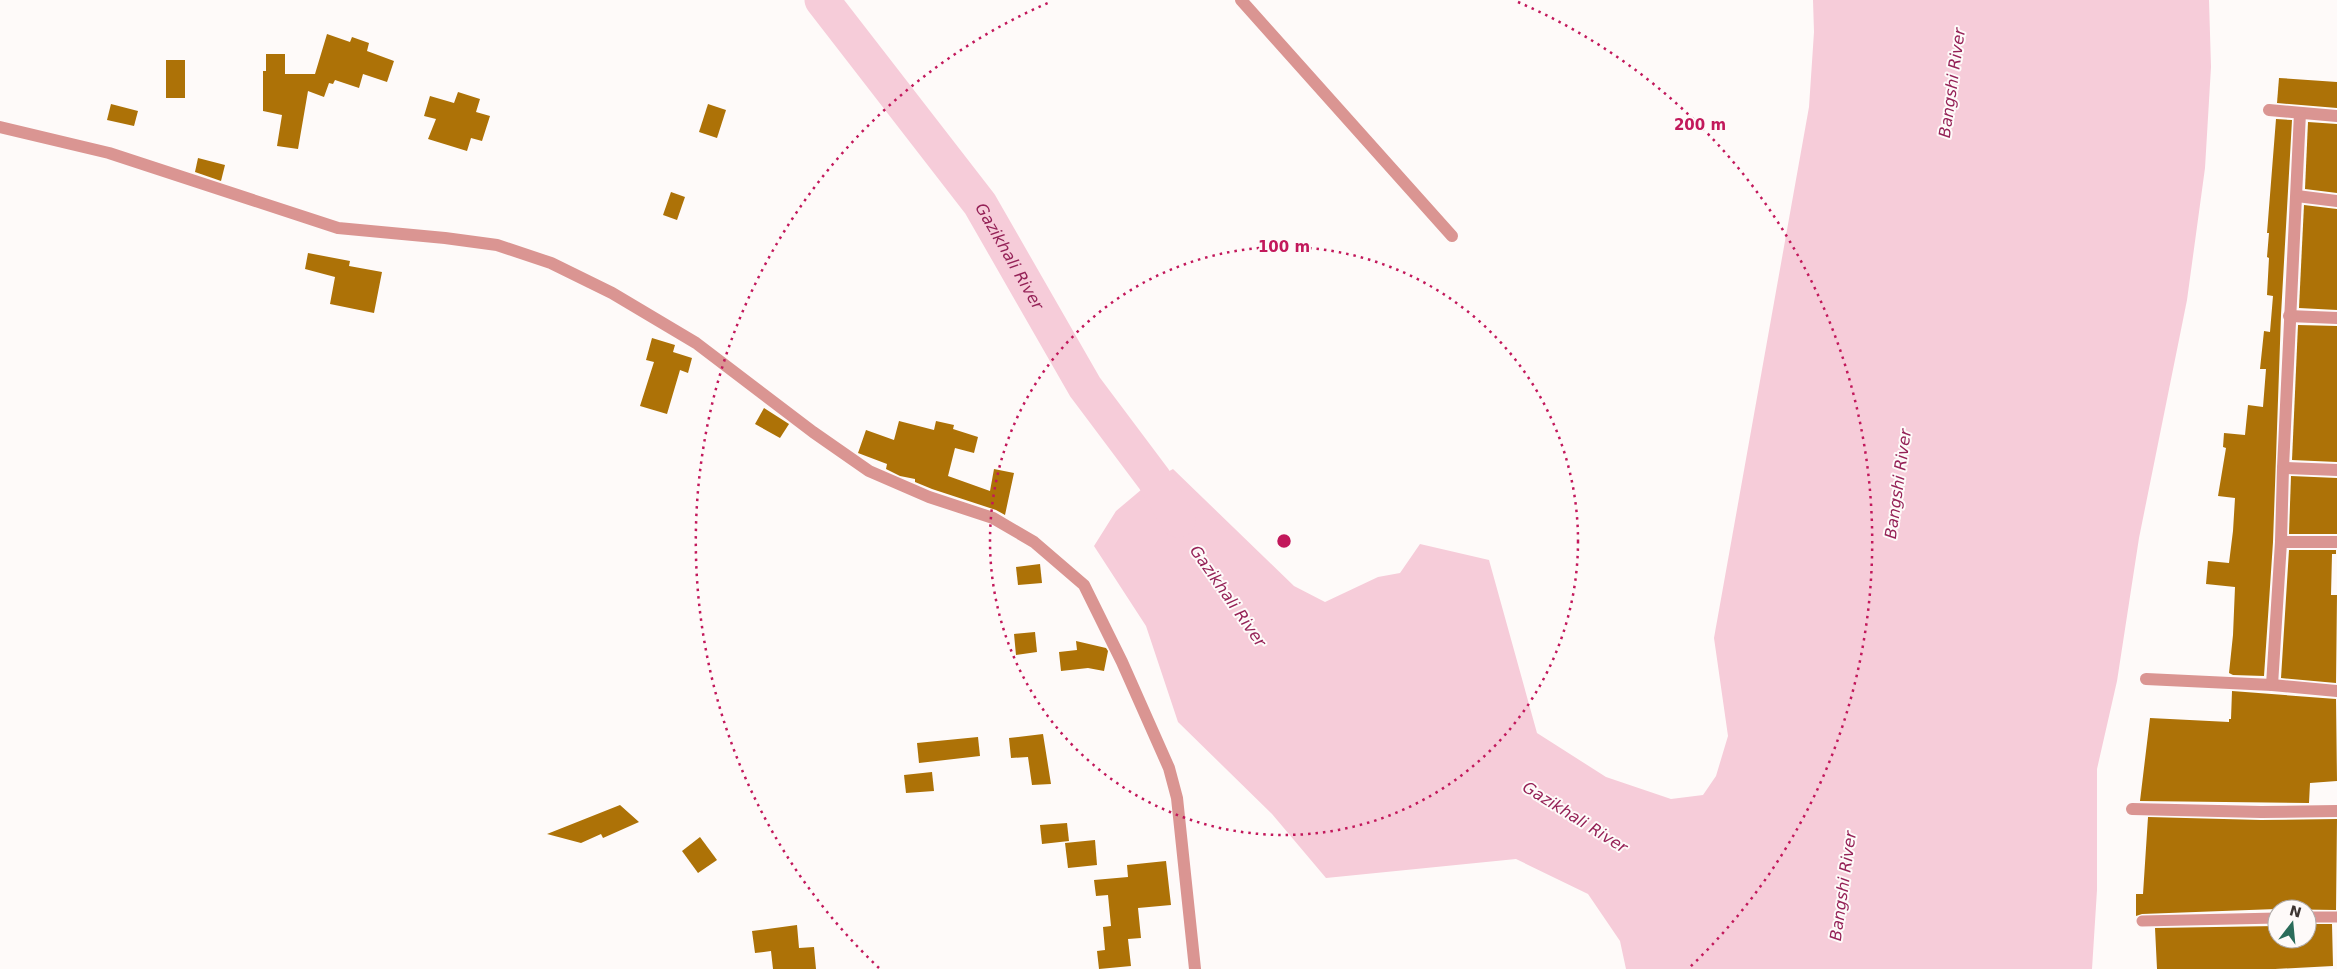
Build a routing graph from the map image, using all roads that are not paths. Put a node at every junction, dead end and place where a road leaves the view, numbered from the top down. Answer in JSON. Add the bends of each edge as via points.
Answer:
{"nodes":[{"id":1,"x":1241,"y":0,"type":"edge"},
{"id":2,"x":2269,"y":110,"type":"dead end"},
{"id":3,"x":2300,"y":113,"type":"junction"},
{"id":4,"x":2337,"y":116,"type":"edge"},
{"id":5,"x":0,"y":127,"type":"edge"},
{"id":6,"x":2297,"y":196,"type":"junction"},
{"id":7,"x":2337,"y":201,"type":"edge"},
{"id":8,"x":1452,"y":236,"type":"dead end"},
{"id":9,"x":2290,"y":316,"type":"junction"},
{"id":10,"x":2337,"y":318,"type":"edge"},
{"id":11,"x":2283,"y":468,"type":"junction"},
{"id":12,"x":2337,"y":470,"type":"edge"},
{"id":13,"x":2282,"y":542,"type":"junction"},
{"id":14,"x":2337,"y":542,"type":"edge"},
{"id":15,"x":2146,"y":679,"type":"dead end"},
{"id":16,"x":2272,"y":685,"type":"junction"},
{"id":17,"x":2337,"y":690,"type":"edge"},
{"id":18,"x":2132,"y":809,"type":"dead end"},
{"id":19,"x":2337,"y":811,"type":"edge"},
{"id":20,"x":2337,"y":916,"type":"edge"},
{"id":21,"x":2317,"y":917,"type":"edge"},
{"id":22,"x":2267,"y":918,"type":"edge"},
{"id":23,"x":2142,"y":921,"type":"dead end"},
{"id":24,"x":1195,"y":969,"type":"edge"}],
"edges":[{"from":1,"to":8,"type":"street"},
{"from":2,"to":3,"type":"street"},
{"from":3,"to":4,"type":"street"},
{"from":3,"to":6,"type":"street"},
{"from":5,"to":24,"type":"street","via":[[109,153],[338,228],[497,246],[551,263],[612,293],[696,342],[869,472],[929,497],[993,518],[1034,542],[1084,585],[1169,768],[1177,798]]},
{"from":6,"to":7,"type":"street"},
{"from":6,"to":9,"type":"street"},
{"from":9,"to":10,"type":"street"},
{"from":9,"to":11,"type":"street"},
{"from":11,"to":12,"type":"street"},
{"from":11,"to":13,"type":"street"},
{"from":13,"to":14,"type":"street"},
{"from":13,"to":16,"type":"street"},
{"from":15,"to":16,"type":"street"},
{"from":16,"to":17,"type":"street"},
{"from":18,"to":19,"type":"street"},
{"from":20,"to":21,"type":"lane"},
{"from":22,"to":23,"type":"lane"}]}
